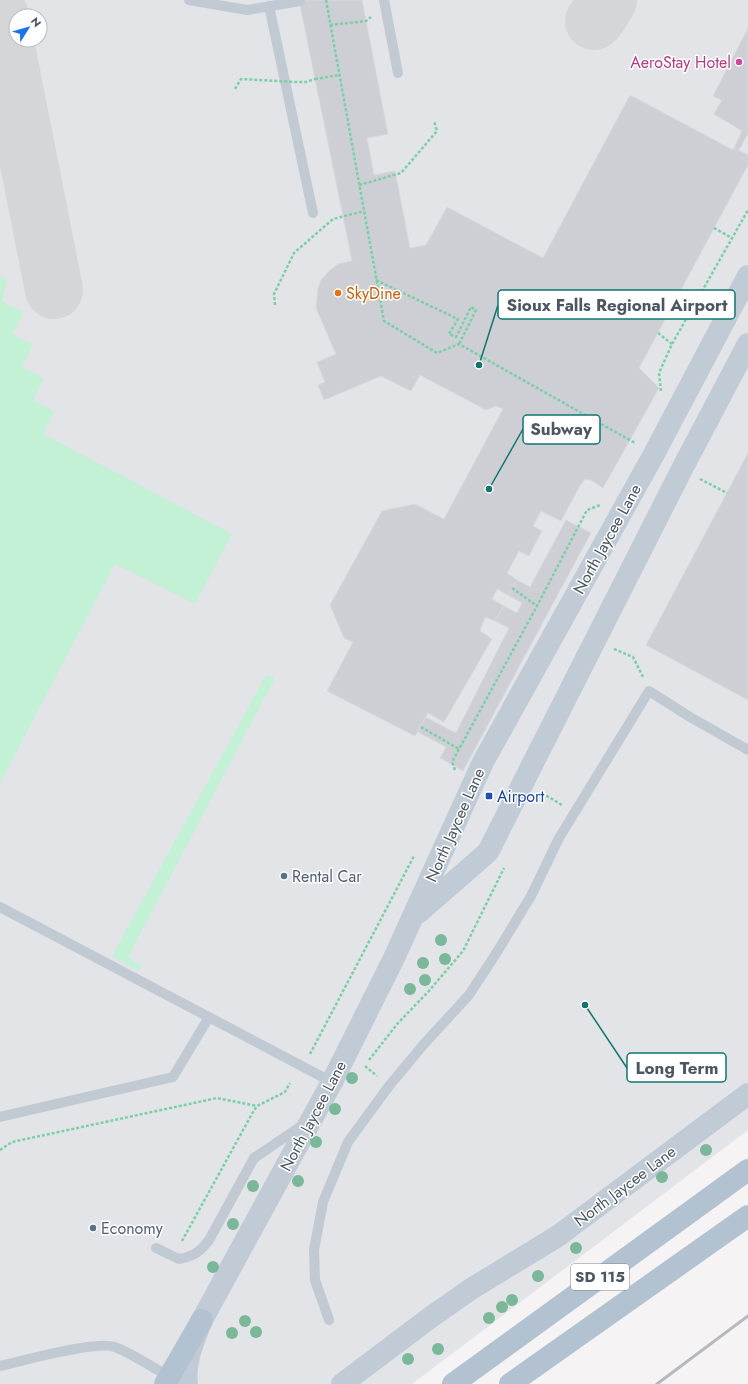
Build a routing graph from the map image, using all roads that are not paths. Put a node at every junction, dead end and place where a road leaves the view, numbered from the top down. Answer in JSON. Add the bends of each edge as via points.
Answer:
{"nodes":[{"id":1,"x":189,"y":0,"type":"edge"},
{"id":2,"x":384,"y":0,"type":"edge"},
{"id":3,"x":300,"y":1,"type":"dead end"},
{"id":4,"x":248,"y":5,"type":"edge"},
{"id":5,"x":269,"y":6,"type":"junction"},
{"id":6,"x":398,"y":73,"type":"dead end"},
{"id":7,"x":313,"y":213,"type":"dead end"},
{"id":8,"x":748,"y":276,"type":"edge"},
{"id":9,"x":748,"y":344,"type":"edge"},
{"id":10,"x":748,"y":750,"type":"edge"},
{"id":11,"x":0,"y":907,"type":"edge"},
{"id":12,"x":412,"y":918,"type":"junction"},
{"id":13,"x":209,"y":1017,"type":"junction"},
{"id":14,"x":332,"y":1082,"type":"junction"},
{"id":15,"x":748,"y":1094,"type":"edge"},
{"id":16,"x":0,"y":1117,"type":"edge"},
{"id":17,"x":311,"y":1119,"type":"junction"},
{"id":18,"x":748,"y":1170,"type":"edge"},
{"id":19,"x":748,"y":1216,"type":"edge"},
{"id":20,"x":156,"y":1248,"type":"dead end"},
{"id":21,"x":329,"y":1320,"type":"dead end"},
{"id":22,"x":0,"y":1366,"type":"edge"},
{"id":23,"x":176,"y":1382,"type":"edge"},
{"id":24,"x":342,"y":1384,"type":"edge"},
{"id":25,"x":454,"y":1384,"type":"edge"},
{"id":26,"x":510,"y":1384,"type":"edge"}],
"edges":[{"from":1,"to":4,"type":"lane"},
{"from":2,"to":6,"type":"lane"},
{"from":3,"to":5,"type":"lane"},
{"from":4,"to":5,"type":"lane"},
{"from":5,"to":7,"type":"lane"},
{"from":8,"to":12,"type":"main road","name":"North Jaycee Lane","via":[[654,454],[483,762]]},
{"from":9,"to":12,"type":"main road","via":[[678,476],[488,852]]},
{"from":10,"to":21,"type":"lane","via":[[649,691],[559,838],[531,896],[469,995],[389,1086],[348,1142],[323,1202],[314,1250],[315,1280]]},
{"from":11,"to":13,"type":"lane"},
{"from":12,"to":14,"type":"main road","name":"North Jaycee Lane"},
{"from":13,"to":14,"type":"lane"},
{"from":13,"to":16,"type":"lane","via":[[173,1078]]},
{"from":14,"to":17,"type":"main road","name":"North Jaycee Lane"},
{"from":15,"to":24,"type":"main road","name":"North Jaycee Lane","via":[[558,1236],[471,1289]]},
{"from":17,"to":20,"type":"lane","via":[[254,1158],[209,1240],[195,1255],[179,1259]]},
{"from":17,"to":23,"type":"main road","name":"North Jaycee Lane","via":[[202,1320]]},
{"from":18,"to":25,"type":"main road","number":"SD 115"},
{"from":19,"to":26,"type":"main road","number":"SD 115"},
{"from":22,"to":23,"type":"lane","via":[[102,1345],[114,1347]]}]}
